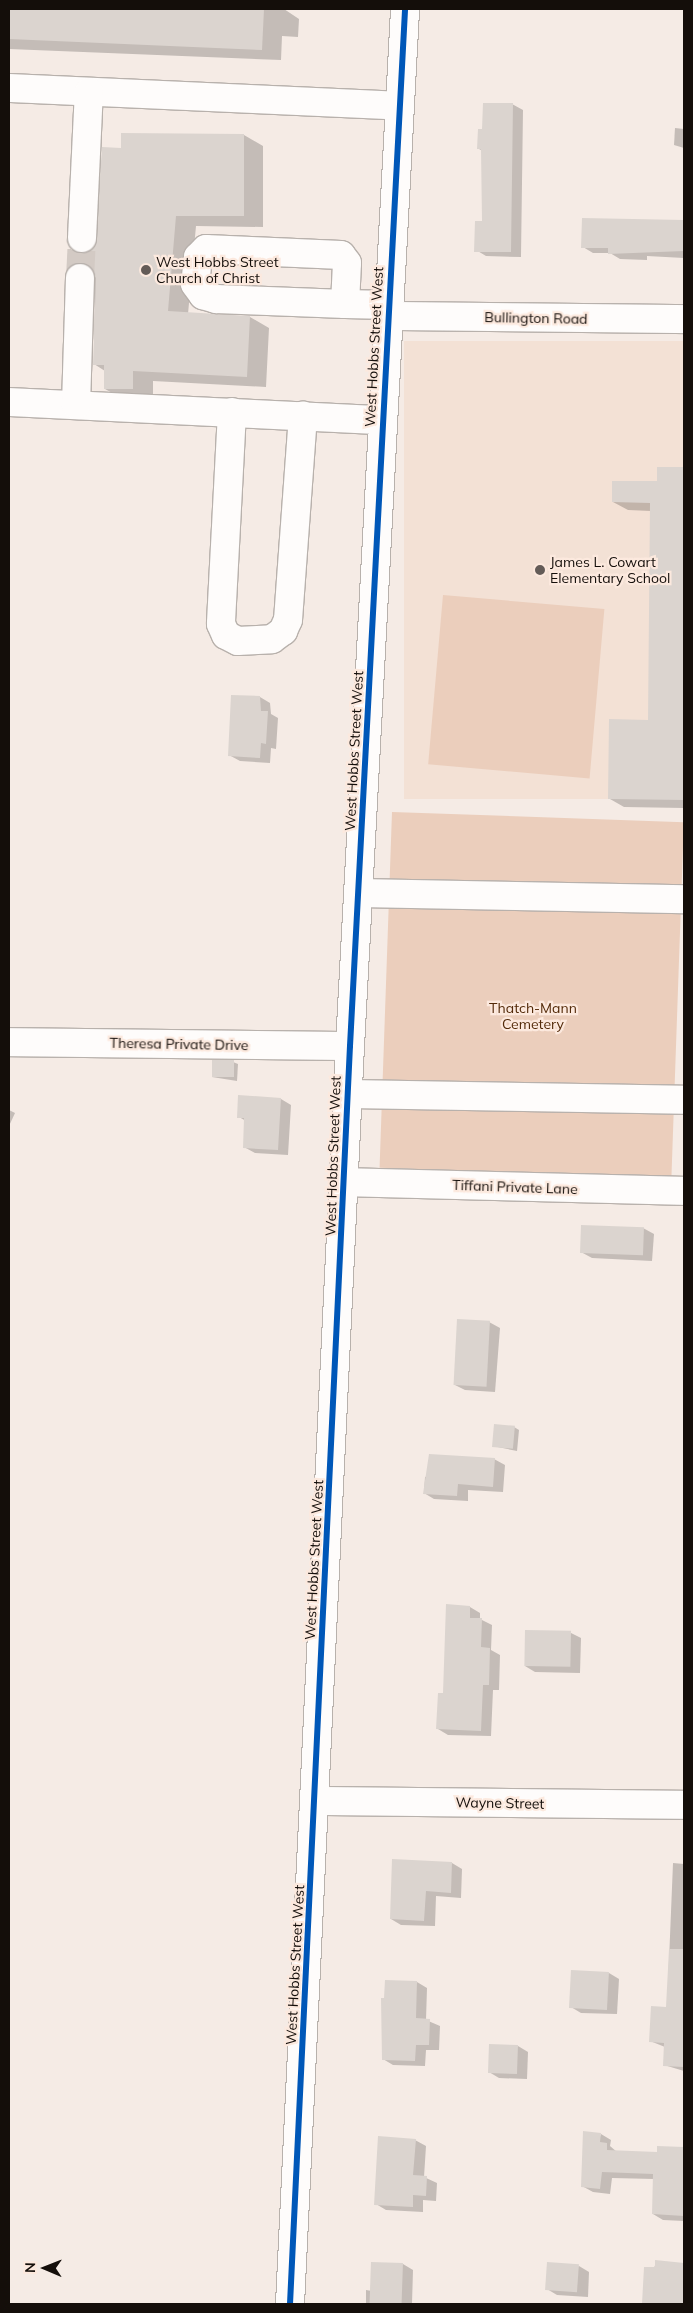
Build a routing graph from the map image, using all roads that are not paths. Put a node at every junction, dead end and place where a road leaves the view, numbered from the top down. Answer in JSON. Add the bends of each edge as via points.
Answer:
{"nodes":[{"id":1,"x":405,"y":9,"type":"edge"},
{"id":2,"x":9,"y":88,"type":"edge"},
{"id":3,"x":89,"y":92,"type":"junction"},
{"id":4,"x":400,"y":106,"type":"junction"},
{"id":5,"x":82,"y":238,"type":"tunnel mouth"},
{"id":6,"x":80,"y":278,"type":"tunnel mouth"},
{"id":7,"x":345,"y":304,"type":"junction"},
{"id":8,"x":388,"y":311,"type":"junction"},
{"id":9,"x":684,"y":319,"type":"edge"},
{"id":10,"x":9,"y":402,"type":"edge"},
{"id":11,"x":76,"y":405,"type":"junction"},
{"id":12,"x":232,"y":412,"type":"junction"},
{"id":13,"x":303,"y":416,"type":"junction"},
{"id":14,"x":383,"y":420,"type":"junction"},
{"id":15,"x":360,"y":893,"type":"junction"},
{"id":16,"x":684,"y":899,"type":"edge"},
{"id":17,"x":9,"y":1042,"type":"edge"},
{"id":18,"x":350,"y":1046,"type":"junction"},
{"id":19,"x":349,"y":1094,"type":"junction"},
{"id":20,"x":684,"y":1100,"type":"edge"},
{"id":21,"x":345,"y":1182,"type":"junction"},
{"id":22,"x":684,"y":1191,"type":"edge"},
{"id":23,"x":315,"y":1800,"type":"junction"},
{"id":24,"x":684,"y":1805,"type":"edge"},
{"id":25,"x":290,"y":2304,"type":"edge"}],
"edges":[{"from":1,"to":4,"type":"street","name":"West Hobbs Street West"},
{"from":2,"to":3,"type":"street"},
{"from":3,"to":4,"type":"street"},
{"from":3,"to":5,"type":"street"},
{"from":4,"to":8,"type":"street","name":"West Hobbs Street West"},
{"from":6,"to":11,"type":"street"},
{"from":7,"to":7,"type":"street","name":"Bullington Road","via":[[216,299],[203,295],[195,284],[198,257],[206,249],[341,254],[347,263]]},
{"from":7,"to":8,"type":"street","name":"Bullington Road"},
{"from":8,"to":9,"type":"street","name":"Bullington Road"},
{"from":8,"to":14,"type":"street","name":"West Hobbs Street West"},
{"from":10,"to":11,"type":"street"},
{"from":11,"to":12,"type":"street"},
{"from":12,"to":13,"type":"street"},
{"from":12,"to":13,"type":"street","via":[[221,624],[226,635],[238,641],[272,639],[283,631],[288,620]]},
{"from":13,"to":14,"type":"street"},
{"from":14,"to":15,"type":"street","name":"West Hobbs Street West"},
{"from":15,"to":16,"type":"street"},
{"from":15,"to":18,"type":"street","name":"West Hobbs Street West"},
{"from":17,"to":18,"type":"street","name":"Theresa Private Drive"},
{"from":18,"to":19,"type":"street","name":"West Hobbs Street West"},
{"from":19,"to":20,"type":"street"},
{"from":19,"to":21,"type":"street","name":"West Hobbs Street West"},
{"from":21,"to":22,"type":"street","name":"Tiffani Private Lane"},
{"from":21,"to":23,"type":"street","name":"West Hobbs Street West"},
{"from":23,"to":24,"type":"street","name":"Wayne Street"},
{"from":23,"to":25,"type":"street","name":"West Hobbs Street West"}]}
